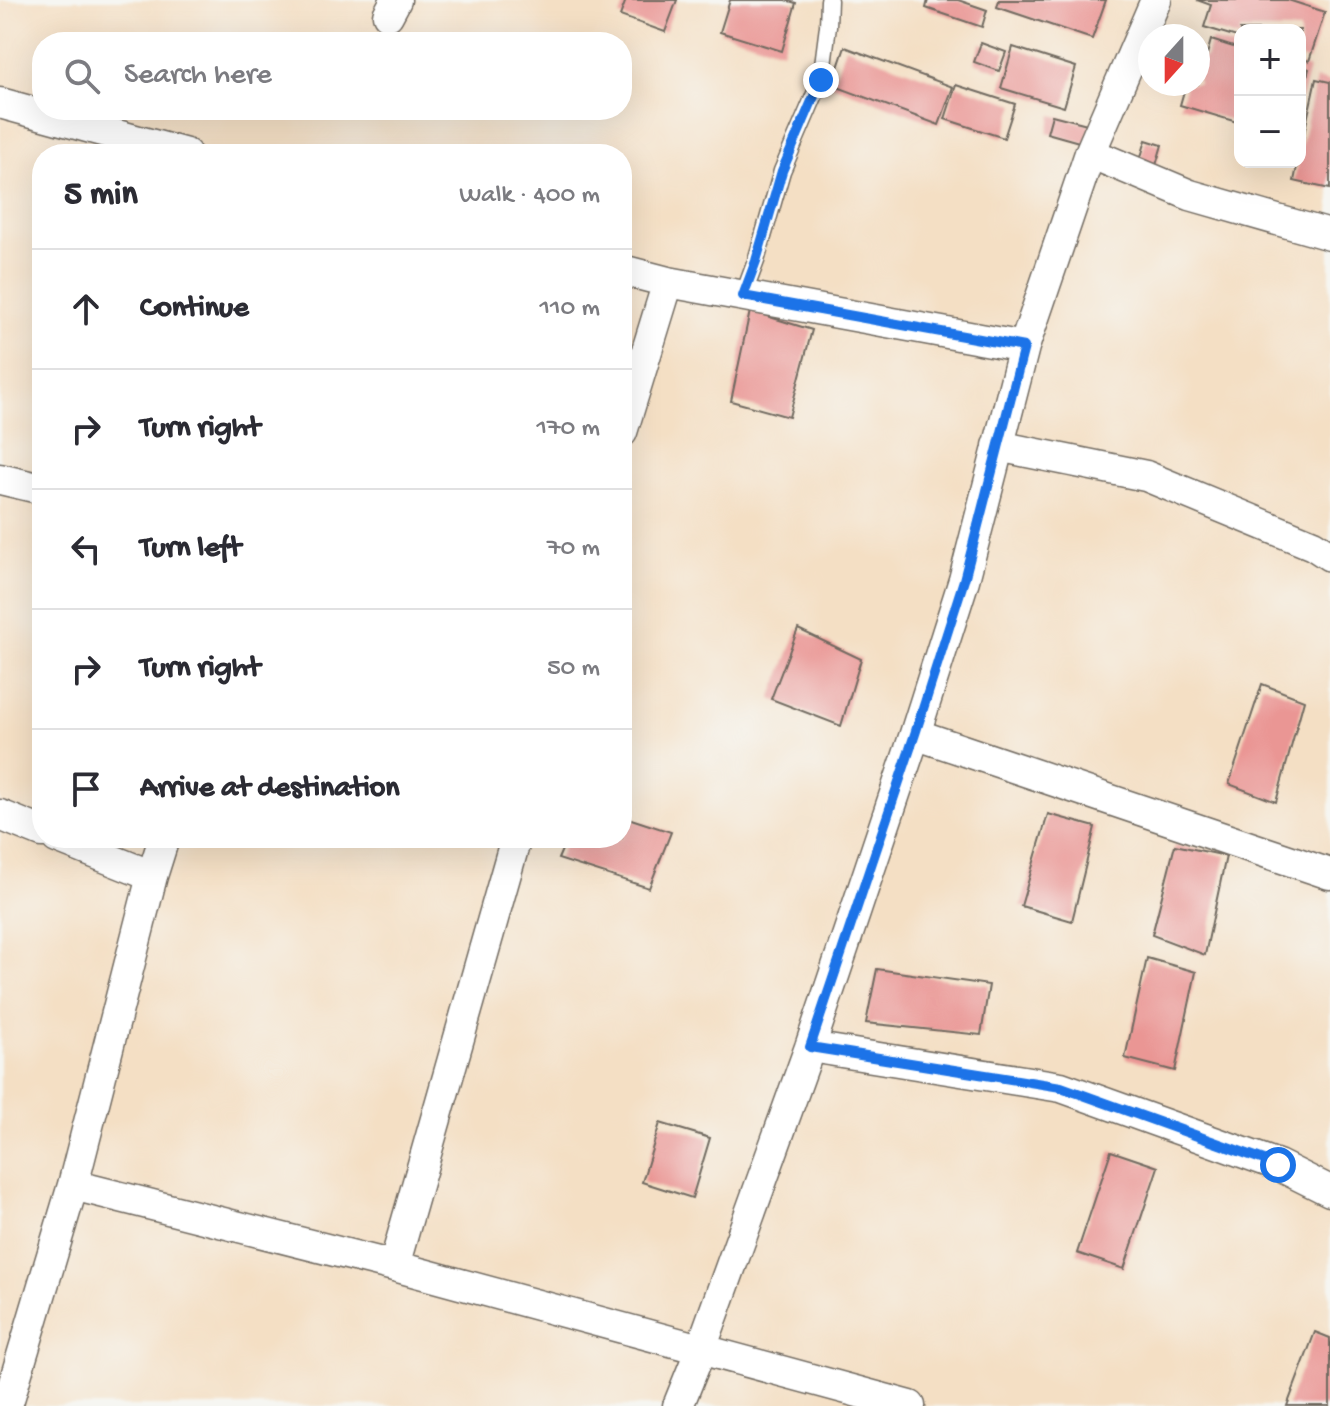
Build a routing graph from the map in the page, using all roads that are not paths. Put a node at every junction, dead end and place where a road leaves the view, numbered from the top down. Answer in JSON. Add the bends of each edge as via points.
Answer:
{"nodes":[{"id":1,"x":829,"y":0,"type":"edge"},
{"id":2,"x":1156,"y":0,"type":"edge"},
{"id":3,"x":0,"y":103,"type":"edge"},
{"id":4,"x":32,"y":112,"type":"edge"},
{"id":5,"x":62,"y":120,"type":"edge"},
{"id":6,"x":150,"y":144,"type":"edge"},
{"id":7,"x":1090,"y":153,"type":"junction"},
{"id":8,"x":1330,"y":235,"type":"edge"},
{"id":9,"x":632,"y":273,"type":"edge"},
{"id":10,"x":668,"y":282,"type":"junction"},
{"id":11,"x":743,"y":296,"type":"junction"},
{"id":12,"x":1024,"y":347,"type":"junction"},
{"id":13,"x":632,"y":399,"type":"edge"},
{"id":14,"x":998,"y":446,"type":"junction"},
{"id":15,"x":0,"y":479,"type":"edge"},
{"id":16,"x":32,"y":487,"type":"edge"},
{"id":17,"x":1330,"y":556,"type":"edge"},
{"id":18,"x":915,"y":734,"type":"junction"},
{"id":19,"x":0,"y":815,"type":"edge"},
{"id":20,"x":32,"y":828,"type":"edge"},
{"id":21,"x":82,"y":848,"type":"edge"},
{"id":22,"x":161,"y":848,"type":"edge"},
{"id":23,"x":513,"y":848,"type":"edge"},
{"id":24,"x":1330,"y":874,"type":"edge"},
{"id":25,"x":152,"y":876,"type":"junction"},
{"id":26,"x":810,"y":1047,"type":"junction"},
{"id":27,"x":73,"y":1185,"type":"junction"},
{"id":28,"x":1330,"y":1191,"type":"edge"},
{"id":29,"x":394,"y":1266,"type":"junction"},
{"id":30,"x":701,"y":1349,"type":"junction"},
{"id":31,"x":7,"y":1406,"type":"edge"},
{"id":32,"x":678,"y":1406,"type":"edge"},
{"id":33,"x":910,"y":1406,"type":"edge"}],
"edges":[{"from":1,"to":11,"type":"lane","via":[[821,80],[782,171]]},
{"from":2,"to":7,"type":"street"},
{"from":3,"to":4,"type":"street"},
{"from":5,"to":6,"type":"street"},
{"from":7,"to":8,"type":"street","via":[[1190,195]]},
{"from":7,"to":12,"type":"street"},
{"from":9,"to":10,"type":"street"},
{"from":10,"to":11,"type":"street"},
{"from":10,"to":13,"type":"street"},
{"from":11,"to":12,"type":"street"},
{"from":12,"to":14,"type":"street"},
{"from":14,"to":17,"type":"street","via":[[1146,476]]},
{"from":14,"to":18,"type":"street","via":[[964,580]]},
{"from":15,"to":16,"type":"street"},
{"from":18,"to":24,"type":"street"},
{"from":18,"to":26,"type":"street"},
{"from":19,"to":20,"type":"street"},
{"from":21,"to":25,"type":"street"},
{"from":22,"to":25,"type":"street"},
{"from":23,"to":29,"type":"street"},
{"from":25,"to":27,"type":"street"},
{"from":26,"to":28,"type":"street","via":[[1061,1087],[1278,1165]]},
{"from":26,"to":30,"type":"street"},
{"from":27,"to":29,"type":"street"},
{"from":27,"to":31,"type":"street"},
{"from":29,"to":30,"type":"street"},
{"from":30,"to":32,"type":"street"},
{"from":30,"to":33,"type":"street"}]}
